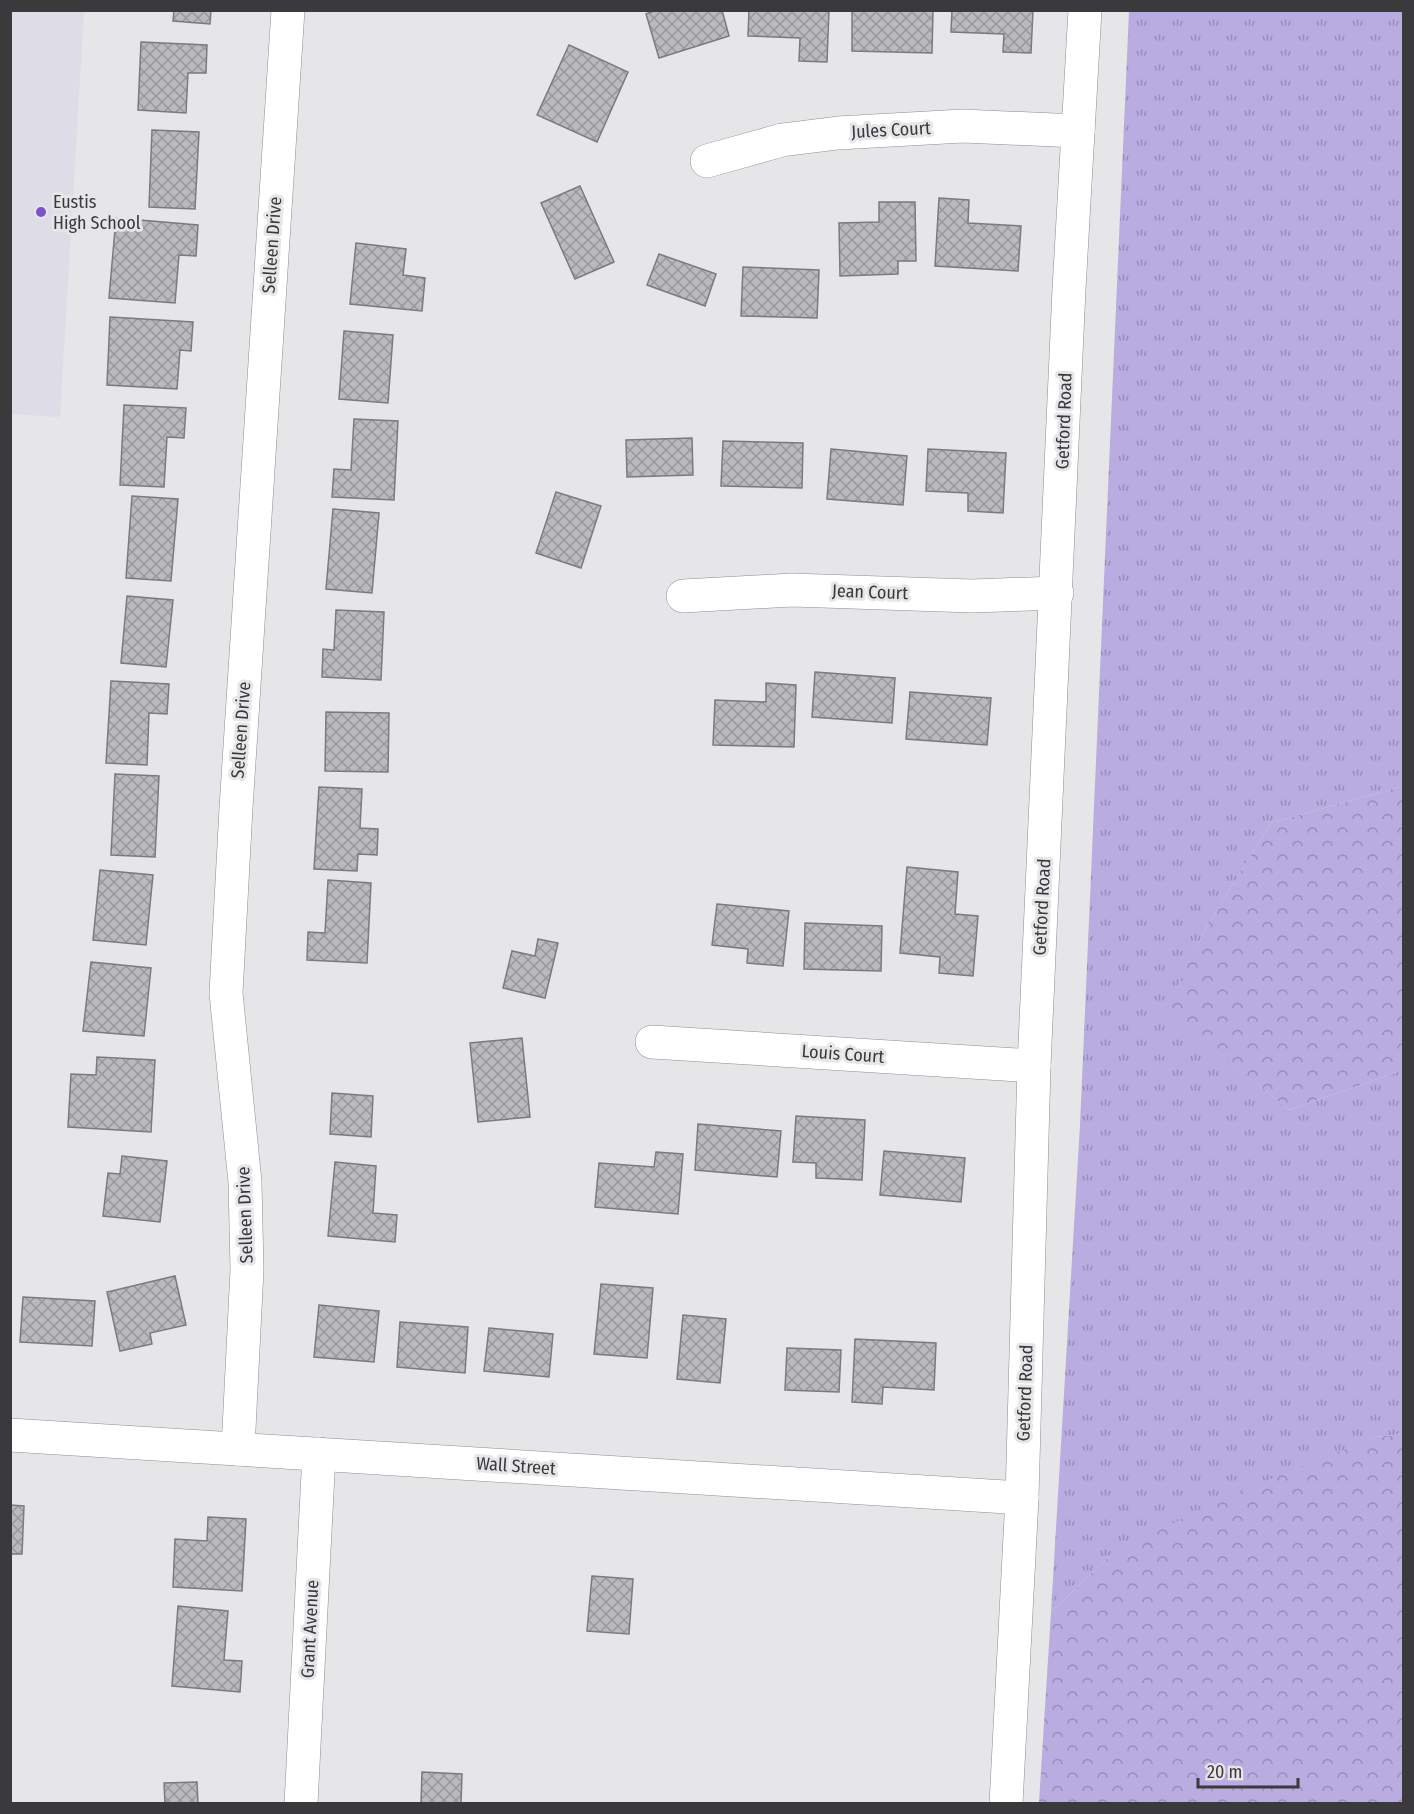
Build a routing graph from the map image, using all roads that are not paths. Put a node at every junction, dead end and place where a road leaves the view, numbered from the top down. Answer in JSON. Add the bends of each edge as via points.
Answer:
{"nodes":[{"id":1,"x":288,"y":10,"type":"edge"},
{"id":2,"x":1085,"y":10,"type":"edge"},
{"id":3,"x":1078,"y":132,"type":"junction"},
{"id":4,"x":707,"y":161,"type":"dead end"},
{"id":5,"x":1057,"y":593,"type":"junction"},
{"id":6,"x":683,"y":596,"type":"dead end"},
{"id":7,"x":652,"y":1042,"type":"dead end"},
{"id":8,"x":1034,"y":1066,"type":"junction"},
{"id":9,"x":10,"y":1435,"type":"edge"},
{"id":10,"x":238,"y":1449,"type":"junction"},
{"id":11,"x":319,"y":1454,"type":"junction"},
{"id":12,"x":1022,"y":1498,"type":"junction"},
{"id":13,"x":301,"y":1803,"type":"edge"},
{"id":14,"x":1006,"y":1803,"type":"edge"}],
"edges":[{"from":1,"to":10,"type":"street","name":"Selleen Drive","via":[[226,993],[245,1182],[247,1270]]},
{"from":2,"to":3,"type":"street","name":"Getford Road"},
{"from":3,"to":4,"type":"street","name":"Jules Court","via":[[963,126],[838,134],[782,140]]},
{"from":3,"to":5,"type":"street","name":"Getford Road"},
{"from":5,"to":6,"type":"street","name":"Jean Court","via":[[972,596],[792,590]]},
{"from":5,"to":8,"type":"street","name":"Getford Road"},
{"from":7,"to":8,"type":"street","name":"Louis Court"},
{"from":8,"to":12,"type":"street","name":"Getford Road"},
{"from":9,"to":10,"type":"street","name":"Wall Street"},
{"from":10,"to":11,"type":"street","name":"Wall Street"},
{"from":11,"to":12,"type":"street","name":"Wall Street"},
{"from":11,"to":13,"type":"street","name":"Grant Avenue"},
{"from":12,"to":14,"type":"street","name":"Getford Road"}]}
